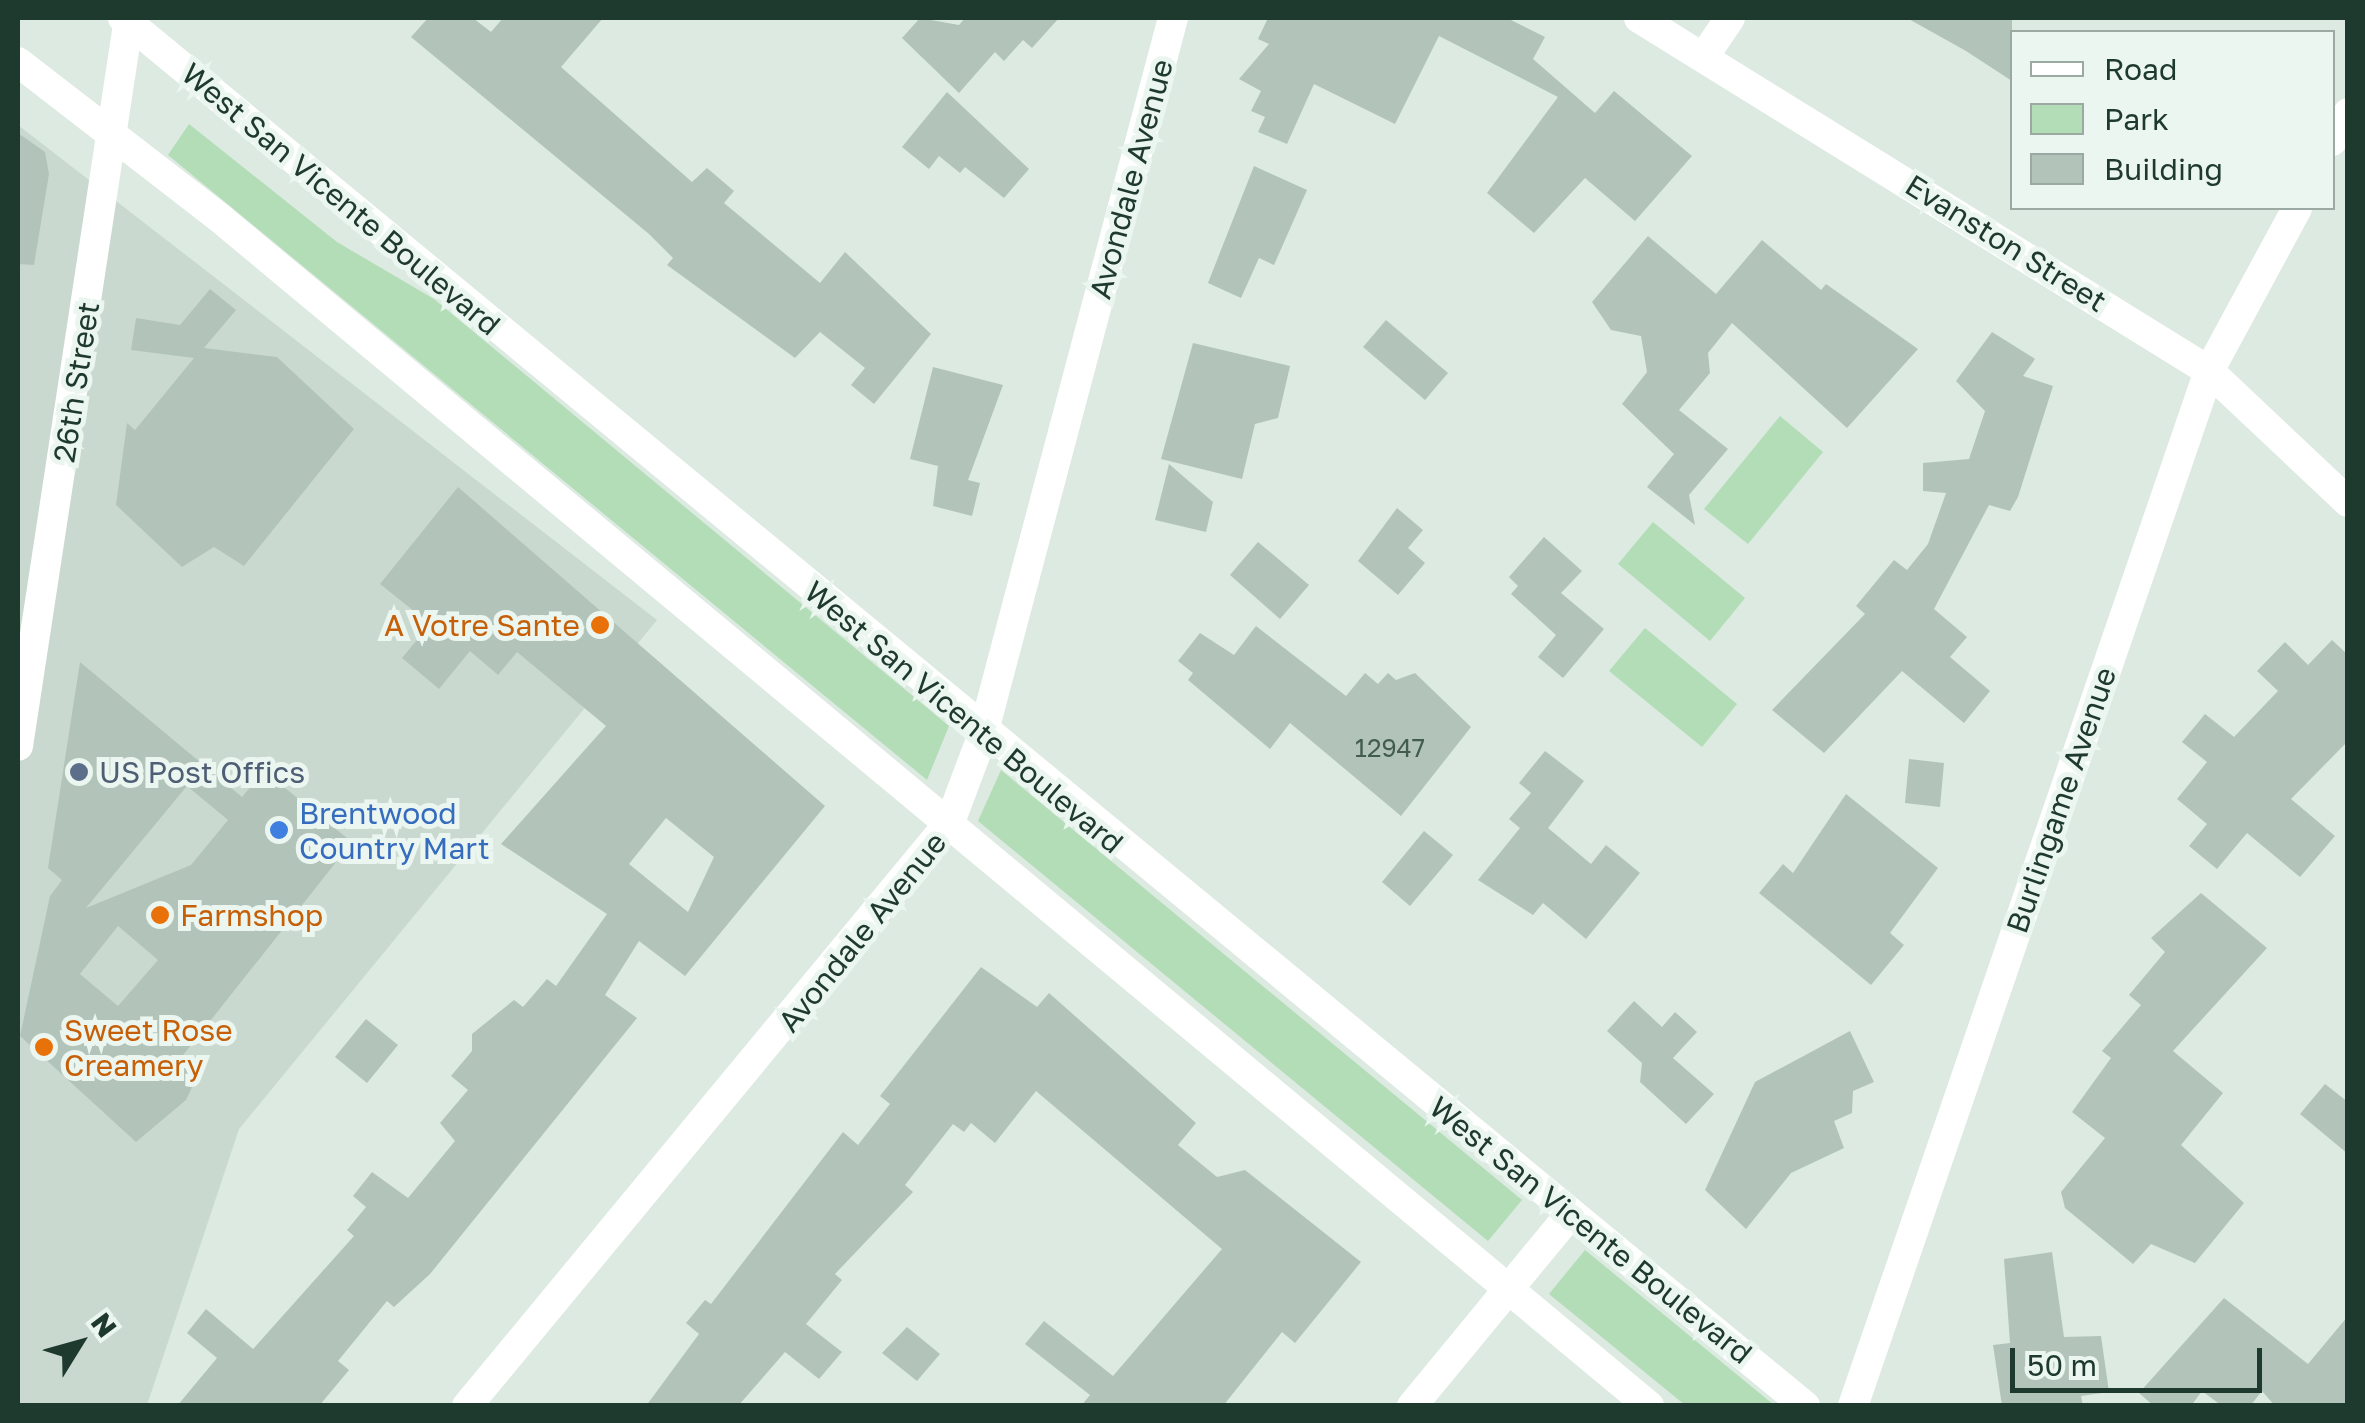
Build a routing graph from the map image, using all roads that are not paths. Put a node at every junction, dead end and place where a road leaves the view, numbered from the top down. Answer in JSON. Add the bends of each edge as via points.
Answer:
{"nodes":[{"id":1,"x":1174,"y":18,"type":"edge"},
{"id":2,"x":1639,"y":18,"type":"edge"},
{"id":3,"x":1730,"y":18,"type":"edge"},
{"id":4,"x":127,"y":19,"type":"edge"},
{"id":5,"x":1706,"y":52,"type":"junction"},
{"id":6,"x":18,"y":62,"type":"edge"},
{"id":7,"x":2348,"y":113,"type":"edge"},
{"id":8,"x":114,"y":134,"type":"junction"},
{"id":9,"x":2335,"y":136,"type":"edge"},
{"id":10,"x":2296,"y":210,"type":"edge"},
{"id":11,"x":2209,"y":372,"type":"junction"},
{"id":12,"x":2348,"y":502,"type":"edge"},
{"id":13,"x":983,"y":734,"type":"junction"},
{"id":14,"x":18,"y":746,"type":"edge"},
{"id":15,"x":950,"y":822,"type":"junction"},
{"id":16,"x":1571,"y":1213,"type":"junction"},
{"id":17,"x":1508,"y":1290,"type":"junction"},
{"id":18,"x":467,"y":1406,"type":"edge"},
{"id":19,"x":1412,"y":1406,"type":"edge"},
{"id":20,"x":1650,"y":1406,"type":"edge"},
{"id":21,"x":1804,"y":1406,"type":"edge"},
{"id":22,"x":1853,"y":1406,"type":"edge"}],
"edges":[{"from":1,"to":13,"type":"street","name":"Avondale Avenue"},
{"from":2,"to":5,"type":"street","name":"Evanston Street"},
{"from":3,"to":5,"type":"street"},
{"from":4,"to":8,"type":"street","name":"26th Street"},
{"from":4,"to":13,"type":"street","name":"West San Vicente Boulevard"},
{"from":5,"to":11,"type":"street","name":"Evanston Street"},
{"from":6,"to":8,"type":"street"},
{"from":7,"to":9,"type":"street"},
{"from":8,"to":14,"type":"street","name":"26th Street"},
{"from":8,"to":15,"type":"street"},
{"from":10,"to":11,"type":"street","name":"Burlingame Avenue"},
{"from":11,"to":12,"type":"street","name":"Evanston Street"},
{"from":11,"to":22,"type":"street","name":"Burlingame Avenue"},
{"from":13,"to":15,"type":"street","name":"Avondale Avenue"},
{"from":13,"to":16,"type":"street","name":"West San Vicente Boulevard"},
{"from":15,"to":17,"type":"street"},
{"from":15,"to":18,"type":"street","name":"Avondale Avenue"},
{"from":16,"to":17,"type":"street"},
{"from":16,"to":21,"type":"street","name":"West San Vicente Boulevard"},
{"from":17,"to":19,"type":"street"},
{"from":17,"to":20,"type":"street"}]}
